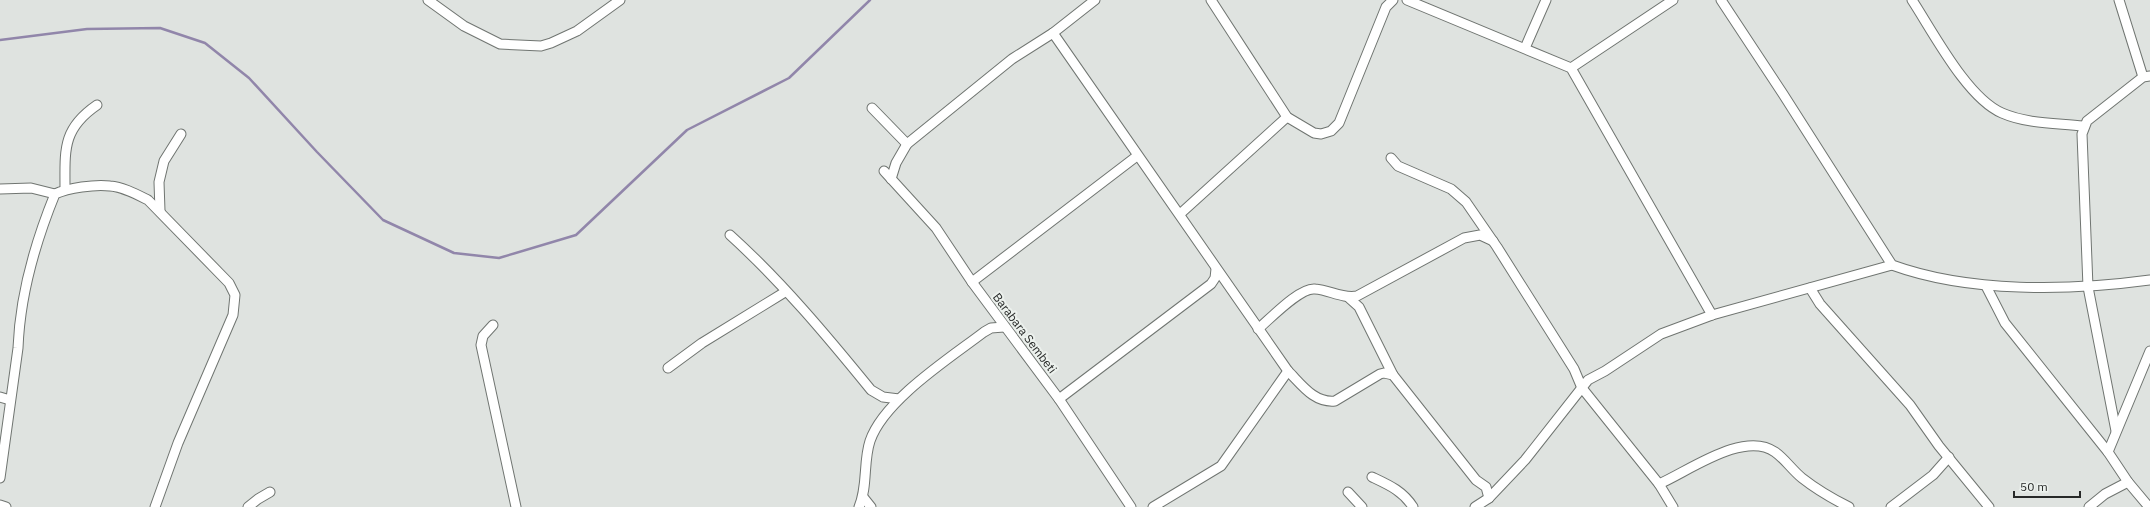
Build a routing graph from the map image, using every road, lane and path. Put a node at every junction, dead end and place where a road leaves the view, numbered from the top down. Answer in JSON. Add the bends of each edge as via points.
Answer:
{"nodes":[{"id":1,"x":428,"y":0,"type":"edge"},
{"id":2,"x":620,"y":0,"type":"edge"},
{"id":3,"x":1095,"y":0,"type":"edge"},
{"id":4,"x":1211,"y":0,"type":"edge"},
{"id":5,"x":1393,"y":0,"type":"edge"},
{"id":6,"x":1406,"y":0,"type":"edge"},
{"id":7,"x":1546,"y":0,"type":"edge"},
{"id":8,"x":1673,"y":0,"type":"edge"},
{"id":9,"x":1721,"y":0,"type":"edge"},
{"id":10,"x":1912,"y":0,"type":"edge"},
{"id":11,"x":2119,"y":0,"type":"edge"},
{"id":12,"x":1053,"y":33,"type":"junction"},
{"id":13,"x":1525,"y":48,"type":"junction"},
{"id":14,"x":1571,"y":68,"type":"junction"},
{"id":15,"x":2146,"y":77,"type":"edge"},
{"id":16,"x":97,"y":105,"type":"dead end"},
{"id":17,"x":872,"y":108,"type":"dead end"},
{"id":18,"x":1287,"y":117,"type":"junction"},
{"id":19,"x":2083,"y":126,"type":"junction"},
{"id":20,"x":180,"y":134,"type":"dead end"},
{"id":21,"x":907,"y":144,"type":"junction"},
{"id":22,"x":1137,"y":156,"type":"junction"},
{"id":23,"x":1391,"y":158,"type":"dead end"},
{"id":24,"x":884,"y":171,"type":"dead end"},
{"id":25,"x":891,"y":179,"type":"junction"},
{"id":26,"x":0,"y":189,"type":"edge"},
{"id":27,"x":65,"y":189,"type":"junction"},
{"id":28,"x":55,"y":194,"type":"junction"},
{"id":29,"x":160,"y":211,"type":"junction"},
{"id":30,"x":1180,"y":214,"type":"junction"},
{"id":31,"x":730,"y":235,"type":"dead end"},
{"id":32,"x":1493,"y":241,"type":"junction"},
{"id":33,"x":1892,"y":265,"type":"junction"},
{"id":34,"x":1216,"y":269,"type":"junction"},
{"id":35,"x":2150,"y":280,"type":"edge"},
{"id":36,"x":972,"y":282,"type":"junction"},
{"id":37,"x":1986,"y":286,"type":"junction"},
{"id":38,"x":2088,"y":287,"type":"junction"},
{"id":39,"x":1810,"y":288,"type":"junction"},
{"id":40,"x":785,"y":292,"type":"junction"},
{"id":41,"x":1349,"y":298,"type":"junction"},
{"id":42,"x":1712,"y":315,"type":"junction"},
{"id":43,"x":493,"y":325,"type":"dead end"},
{"id":44,"x":1004,"y":326,"type":"junction"},
{"id":45,"x":1258,"y":329,"type":"junction"},
{"id":46,"x":2150,"y":351,"type":"edge"},
{"id":47,"x":668,"y":368,"type":"dead end"},
{"id":48,"x":1288,"y":371,"type":"junction"},
{"id":49,"x":1393,"y":375,"type":"junction"},
{"id":50,"x":1582,"y":388,"type":"junction"},
{"id":51,"x":0,"y":397,"type":"edge"},
{"id":52,"x":899,"y":399,"type":"junction"},
{"id":53,"x":1059,"y":399,"type":"junction"},
{"id":54,"x":10,"y":400,"type":"junction"},
{"id":55,"x":2116,"y":431,"type":"junction"},
{"id":56,"x":2108,"y":452,"type":"junction"},
{"id":57,"x":1949,"y":457,"type":"junction"},
{"id":58,"x":1372,"y":477,"type":"dead end"},
{"id":59,"x":0,"y":478,"type":"edge"},
{"id":60,"x":2128,"y":482,"type":"junction"},
{"id":61,"x":1659,"y":484,"type":"junction"},
{"id":62,"x":270,"y":492,"type":"dead end"},
{"id":63,"x":1348,"y":492,"type":"dead end"},
{"id":64,"x":864,"y":497,"type":"junction"},
{"id":65,"x":1489,"y":498,"type":"junction"},
{"id":66,"x":0,"y":505,"type":"edge"},
{"id":67,"x":6,"y":507,"type":"edge"},
{"id":68,"x":155,"y":507,"type":"edge"},
{"id":69,"x":248,"y":507,"type":"edge"},
{"id":70,"x":516,"y":507,"type":"edge"},
{"id":71,"x":859,"y":507,"type":"edge"},
{"id":72,"x":871,"y":507,"type":"edge"},
{"id":73,"x":1131,"y":507,"type":"edge"},
{"id":74,"x":1153,"y":507,"type":"edge"},
{"id":75,"x":1362,"y":507,"type":"edge"},
{"id":76,"x":1413,"y":507,"type":"edge"},
{"id":77,"x":1475,"y":507,"type":"edge"},
{"id":78,"x":1673,"y":507,"type":"edge"},
{"id":79,"x":1849,"y":507,"type":"edge"},
{"id":80,"x":1891,"y":507,"type":"edge"},
{"id":81,"x":1989,"y":507,"type":"edge"},
{"id":82,"x":2089,"y":507,"type":"edge"},
{"id":83,"x":2149,"y":507,"type":"edge"}],
"edges":[{"from":1,"to":2,"type":"street","via":[[464,26],[500,44],[541,46],[577,31]]},
{"from":3,"to":12,"type":"street"},
{"from":4,"to":18,"type":"street"},
{"from":5,"to":18,"type":"street","via":[[1386,7],[1339,124],[1331,131],[1321,134]]},
{"from":6,"to":13,"type":"street"},
{"from":7,"to":13,"type":"street"},
{"from":8,"to":14,"type":"street"},
{"from":9,"to":33,"type":"street"},
{"from":10,"to":19,"type":"street","via":[[1962,77],[1984,102],[1994,109],[2020,118]]},
{"from":11,"to":15,"type":"street"},
{"from":12,"to":21,"type":"street","via":[[1012,59]]},
{"from":12,"to":22,"type":"street"},
{"from":13,"to":14,"type":"street"},
{"from":14,"to":42,"type":"street"},
{"from":15,"to":19,"type":"street"},
{"from":16,"to":27,"type":"street","via":[[83,114],[73,126],[65,152]]},
{"from":17,"to":21,"type":"street"},
{"from":18,"to":30,"type":"street"},
{"from":19,"to":38,"type":"street"},
{"from":20,"to":29,"type":"street","via":[[164,161],[159,182]]},
{"from":21,"to":25,"type":"street","via":[[896,163]]},
{"from":22,"to":30,"type":"street"},
{"from":22,"to":36,"type":"street"},
{"from":23,"to":32,"type":"street","via":[[1398,166],[1441,183],[1459,195]]},
{"from":24,"to":25,"type":"street","name":"Barabara Sembeti"},
{"from":25,"to":36,"type":"street","name":"Barabara Sembeti","via":[[936,228]]},
{"from":26,"to":28,"type":"street","via":[[31,188]]},
{"from":27,"to":28,"type":"street"},
{"from":27,"to":29,"type":"street","via":[[110,185],[148,200]]},
{"from":28,"to":54,"type":"street","via":[[42,225],[27,280],[18,328]]},
{"from":29,"to":68,"type":"street","via":[[229,283],[235,295],[234,315],[178,443]]},
{"from":30,"to":34,"type":"street"},
{"from":31,"to":40,"type":"street","via":[[761,263]]},
{"from":32,"to":41,"type":"street","via":[[1480,235],[1464,238]]},
{"from":32,"to":50,"type":"street","via":[[1574,369]]},
{"from":33,"to":37,"type":"street","via":[[1963,284]]},
{"from":33,"to":39,"type":"street"},
{"from":34,"to":45,"type":"street"},
{"from":34,"to":53,"type":"street","via":[[1211,284]]},
{"from":35,"to":38,"type":"street"},
{"from":36,"to":44,"type":"street","name":"Barabara Sembeti"},
{"from":37,"to":38,"type":"street"},
{"from":37,"to":56,"type":"street","via":[[2005,323]]},
{"from":38,"to":55,"type":"street"},
{"from":39,"to":42,"type":"street"},
{"from":39,"to":57,"type":"street","via":[[1820,304],[1910,405]]},
{"from":40,"to":47,"type":"street","via":[[702,343]]},
{"from":40,"to":52,"type":"street","via":[[811,317],[871,390],[883,397]]},
{"from":41,"to":45,"type":"street","via":[[1310,289],[1300,294]]},
{"from":41,"to":49,"type":"street","via":[[1359,307]]},
{"from":42,"to":50,"type":"street","via":[[1661,334],[1588,380]]},
{"from":43,"to":70,"type":"street","via":[[483,336],[481,345]]},
{"from":44,"to":52,"type":"street","via":[[984,332]]},
{"from":44,"to":53,"type":"street","name":"Barabara Sembeti"},
{"from":45,"to":48,"type":"street"},
{"from":46,"to":55,"type":"street"},
{"from":48,"to":49,"type":"street","via":[[1317,398],[1328,402],[1335,401],[1384,372]]},
{"from":48,"to":74,"type":"street","via":[[1221,466]]},
{"from":49,"to":65,"type":"street","via":[[1476,480],[1486,488]]},
{"from":50,"to":61,"type":"street"},
{"from":50,"to":65,"type":"street","via":[[1525,460]]},
{"from":51,"to":54,"type":"street"},
{"from":52,"to":64,"type":"street","via":[[870,441]]},
{"from":53,"to":73,"type":"street","name":"Barabara Sembeti"},
{"from":54,"to":59,"type":"street"},
{"from":55,"to":56,"type":"street"},
{"from":56,"to":60,"type":"street"},
{"from":57,"to":80,"type":"street","via":[[1932,475]]},
{"from":57,"to":81,"type":"street"},
{"from":58,"to":76,"type":"street","via":[[1397,489]]},
{"from":60,"to":82,"type":"street","via":[[2105,494]]},
{"from":60,"to":83,"type":"street"},
{"from":61,"to":78,"type":"street"},
{"from":61,"to":79,"type":"street","via":[[1719,453],[1747,445],[1759,445],[1775,452],[1801,477]]},
{"from":62,"to":69,"type":"street"},
{"from":63,"to":75,"type":"street"},
{"from":64,"to":71,"type":"street"},
{"from":64,"to":72,"type":"street"},
{"from":65,"to":77,"type":"street"},
{"from":66,"to":67,"type":"street"}]}
